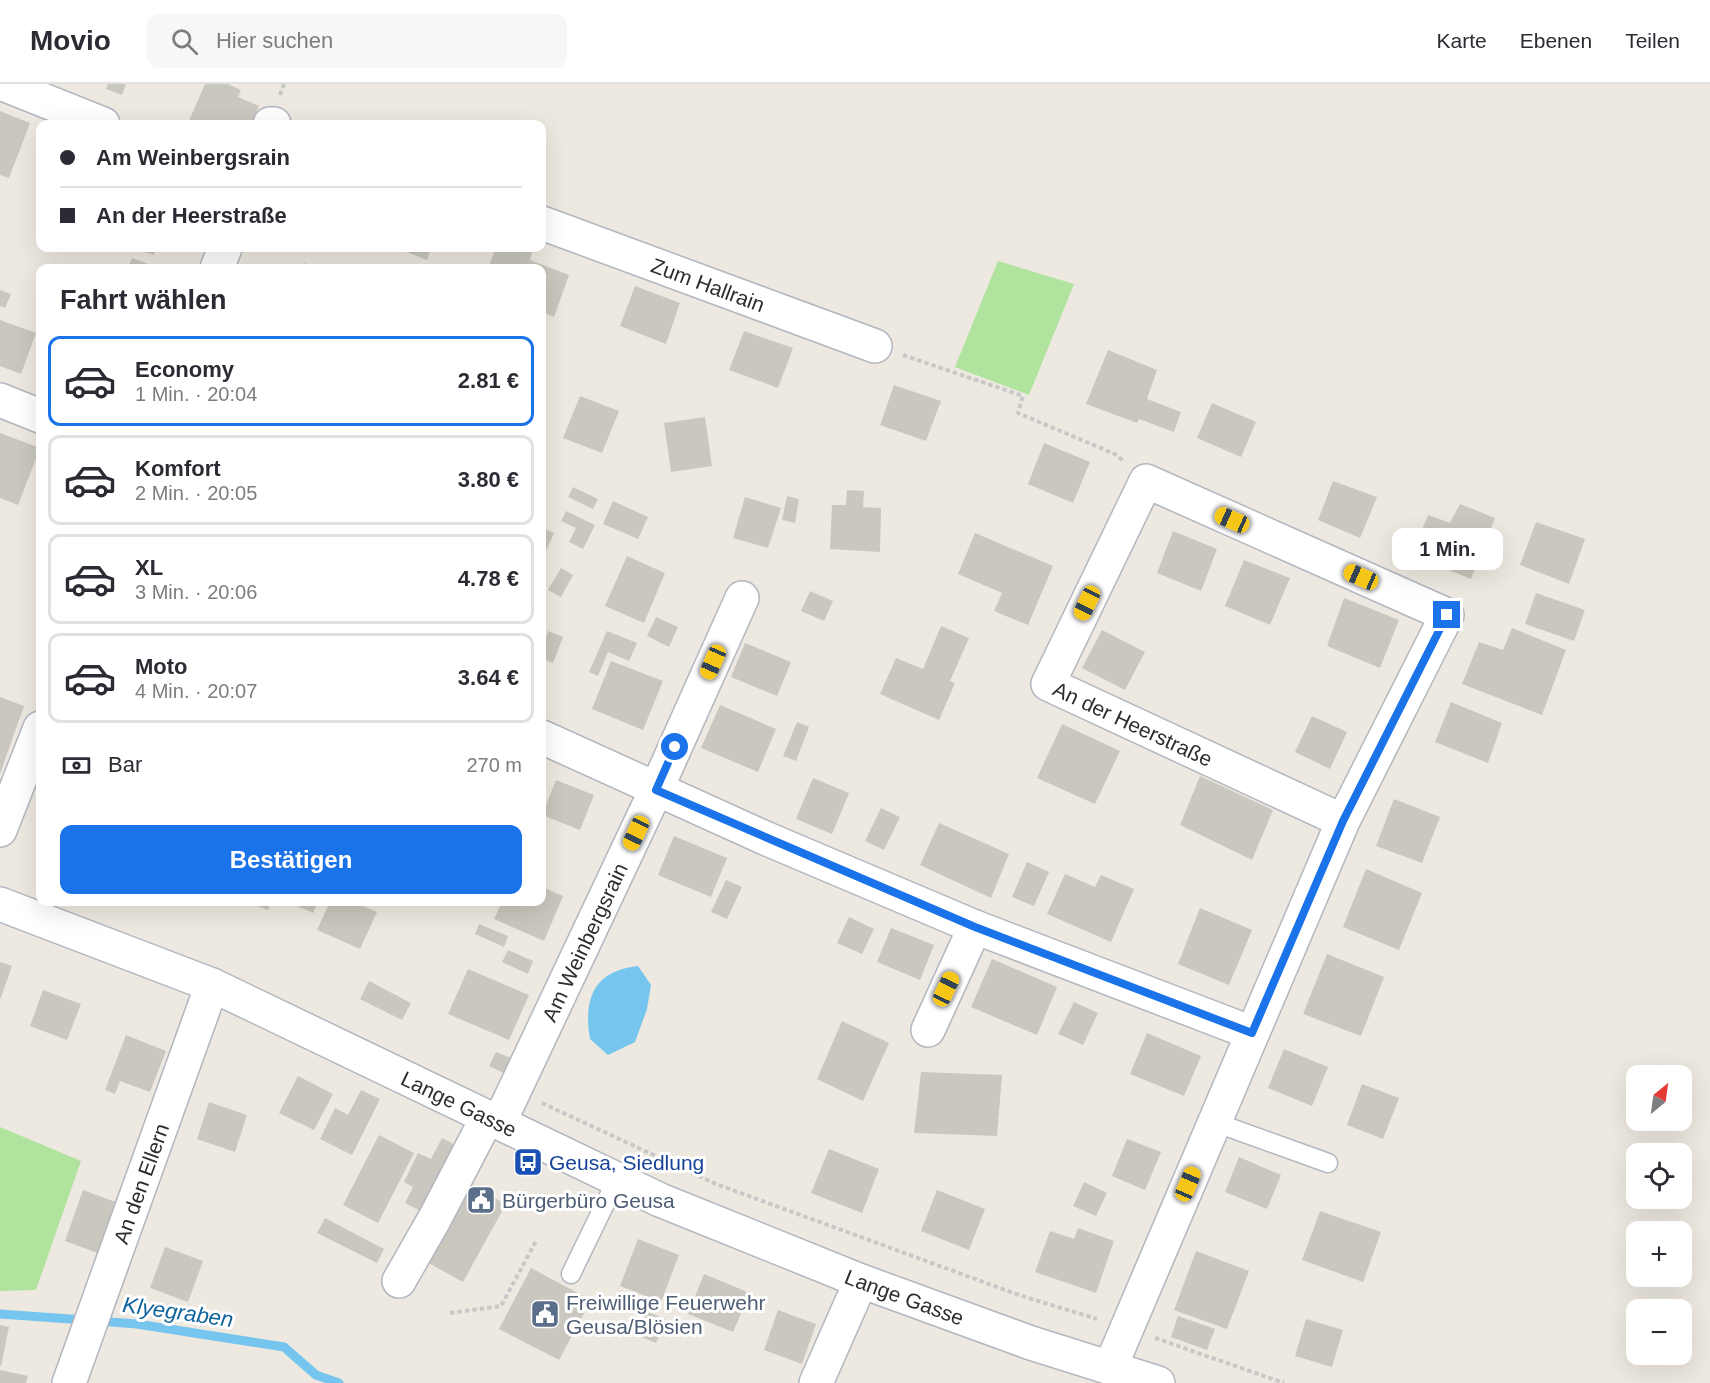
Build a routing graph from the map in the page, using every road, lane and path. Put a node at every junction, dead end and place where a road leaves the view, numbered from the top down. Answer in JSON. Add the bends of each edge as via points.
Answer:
{"nodes":[{"id":1,"x":3,"y":84,"type":"edge"},
{"id":2,"x":93,"y":120,"type":"edge"},
{"id":3,"x":546,"y":224,"type":"edge"},
{"id":4,"x":875,"y":345,"type":"joint"},
{"id":5,"x":0,"y":400,"type":"edge"},
{"id":6,"x":36,"y":414,"type":"edge"},
{"id":7,"x":1146,"y":481,"type":"junction"},
{"id":8,"x":742,"y":598,"type":"dead end"},
{"id":9,"x":36,"y":738,"type":"edge"},
{"id":10,"x":546,"y":739,"type":"edge"},
{"id":11,"x":656,"y":790,"type":"junction"},
{"id":12,"x":1343,"y":821,"type":"junction"},
{"id":13,"x":0,"y":830,"type":"edge"},
{"id":14,"x":0,"y":904,"type":"edge"},
{"id":15,"x":975,"y":927,"type":"junction"},
{"id":16,"x":212,"y":985,"type":"junction"},
{"id":17,"x":928,"y":1030,"type":"dead end"},
{"id":18,"x":1252,"y":1033,"type":"junction"},
{"id":19,"x":514,"y":1090,"type":"junction"},
{"id":20,"x":493,"y":1121,"type":"junction"},
{"id":21,"x":1214,"y":1122,"type":"junction"},
{"id":22,"x":1328,"y":1162,"type":"dead end"},
{"id":23,"x":617,"y":1179,"type":"junction"},
{"id":24,"x":536,"y":1241,"type":"dead end"},
{"id":25,"x":571,"y":1274,"type":"dead end"},
{"id":26,"x":399,"y":1281,"type":"dead end"},
{"id":27,"x":861,"y":1281,"type":"junction"},
{"id":28,"x":450,"y":1313,"type":"dead end"},
{"id":29,"x":1127,"y":1328,"type":"junction"},
{"id":30,"x":1131,"y":1377,"type":"edge"},
{"id":31,"x":69,"y":1383,"type":"edge"},
{"id":32,"x":816,"y":1383,"type":"edge"},
{"id":33,"x":1284,"y":1383,"type":"edge"}],
"edges":[{"from":1,"to":2,"type":"street"},
{"from":3,"to":4,"type":"street","name":"Zum Hallrain"},
{"from":4,"to":7,"type":"path","via":[[1023,396],[1018,412],[1117,454]]},
{"from":5,"to":6,"type":"street"},
{"from":7,"to":12,"type":"street","name":"An der Heerstraße","via":[[1048,684]]},
{"from":7,"to":12,"type":"street","via":[[1447,615]]},
{"from":8,"to":11,"type":"street","name":"Am Weinbergsrain"},
{"from":9,"to":13,"type":"street"},
{"from":10,"to":11,"type":"street"},
{"from":11,"to":15,"type":"street"},
{"from":11,"to":19,"type":"street","name":"Am Weinbergsrain"},
{"from":12,"to":18,"type":"street"},
{"from":14,"to":16,"type":"street","name":"Lange Gasse"},
{"from":15,"to":17,"type":"street"},
{"from":15,"to":18,"type":"street"},
{"from":16,"to":20,"type":"street","name":"Lange Gasse"},
{"from":16,"to":31,"type":"street","name":"An den Ellern"},
{"from":18,"to":21,"type":"street"},
{"from":19,"to":20,"type":"street","name":"Am Weinbergsrain"},
{"from":19,"to":29,"type":"path","via":[[716,1184],[1008,1292]]},
{"from":20,"to":23,"type":"street","name":"Lange Gasse"},
{"from":20,"to":26,"type":"street","name":"Am Weinbergsrain"},
{"from":21,"to":22,"type":"lane"},
{"from":21,"to":29,"type":"street"},
{"from":23,"to":25,"type":"lane"},
{"from":23,"to":27,"type":"street","name":"Lange Gasse"},
{"from":24,"to":28,"type":"path","via":[[501,1306]]},
{"from":27,"to":30,"type":"street","name":"Lange Gasse"},
{"from":27,"to":32,"type":"street"},
{"from":29,"to":30,"type":"street"},
{"from":29,"to":33,"type":"path"}]}
